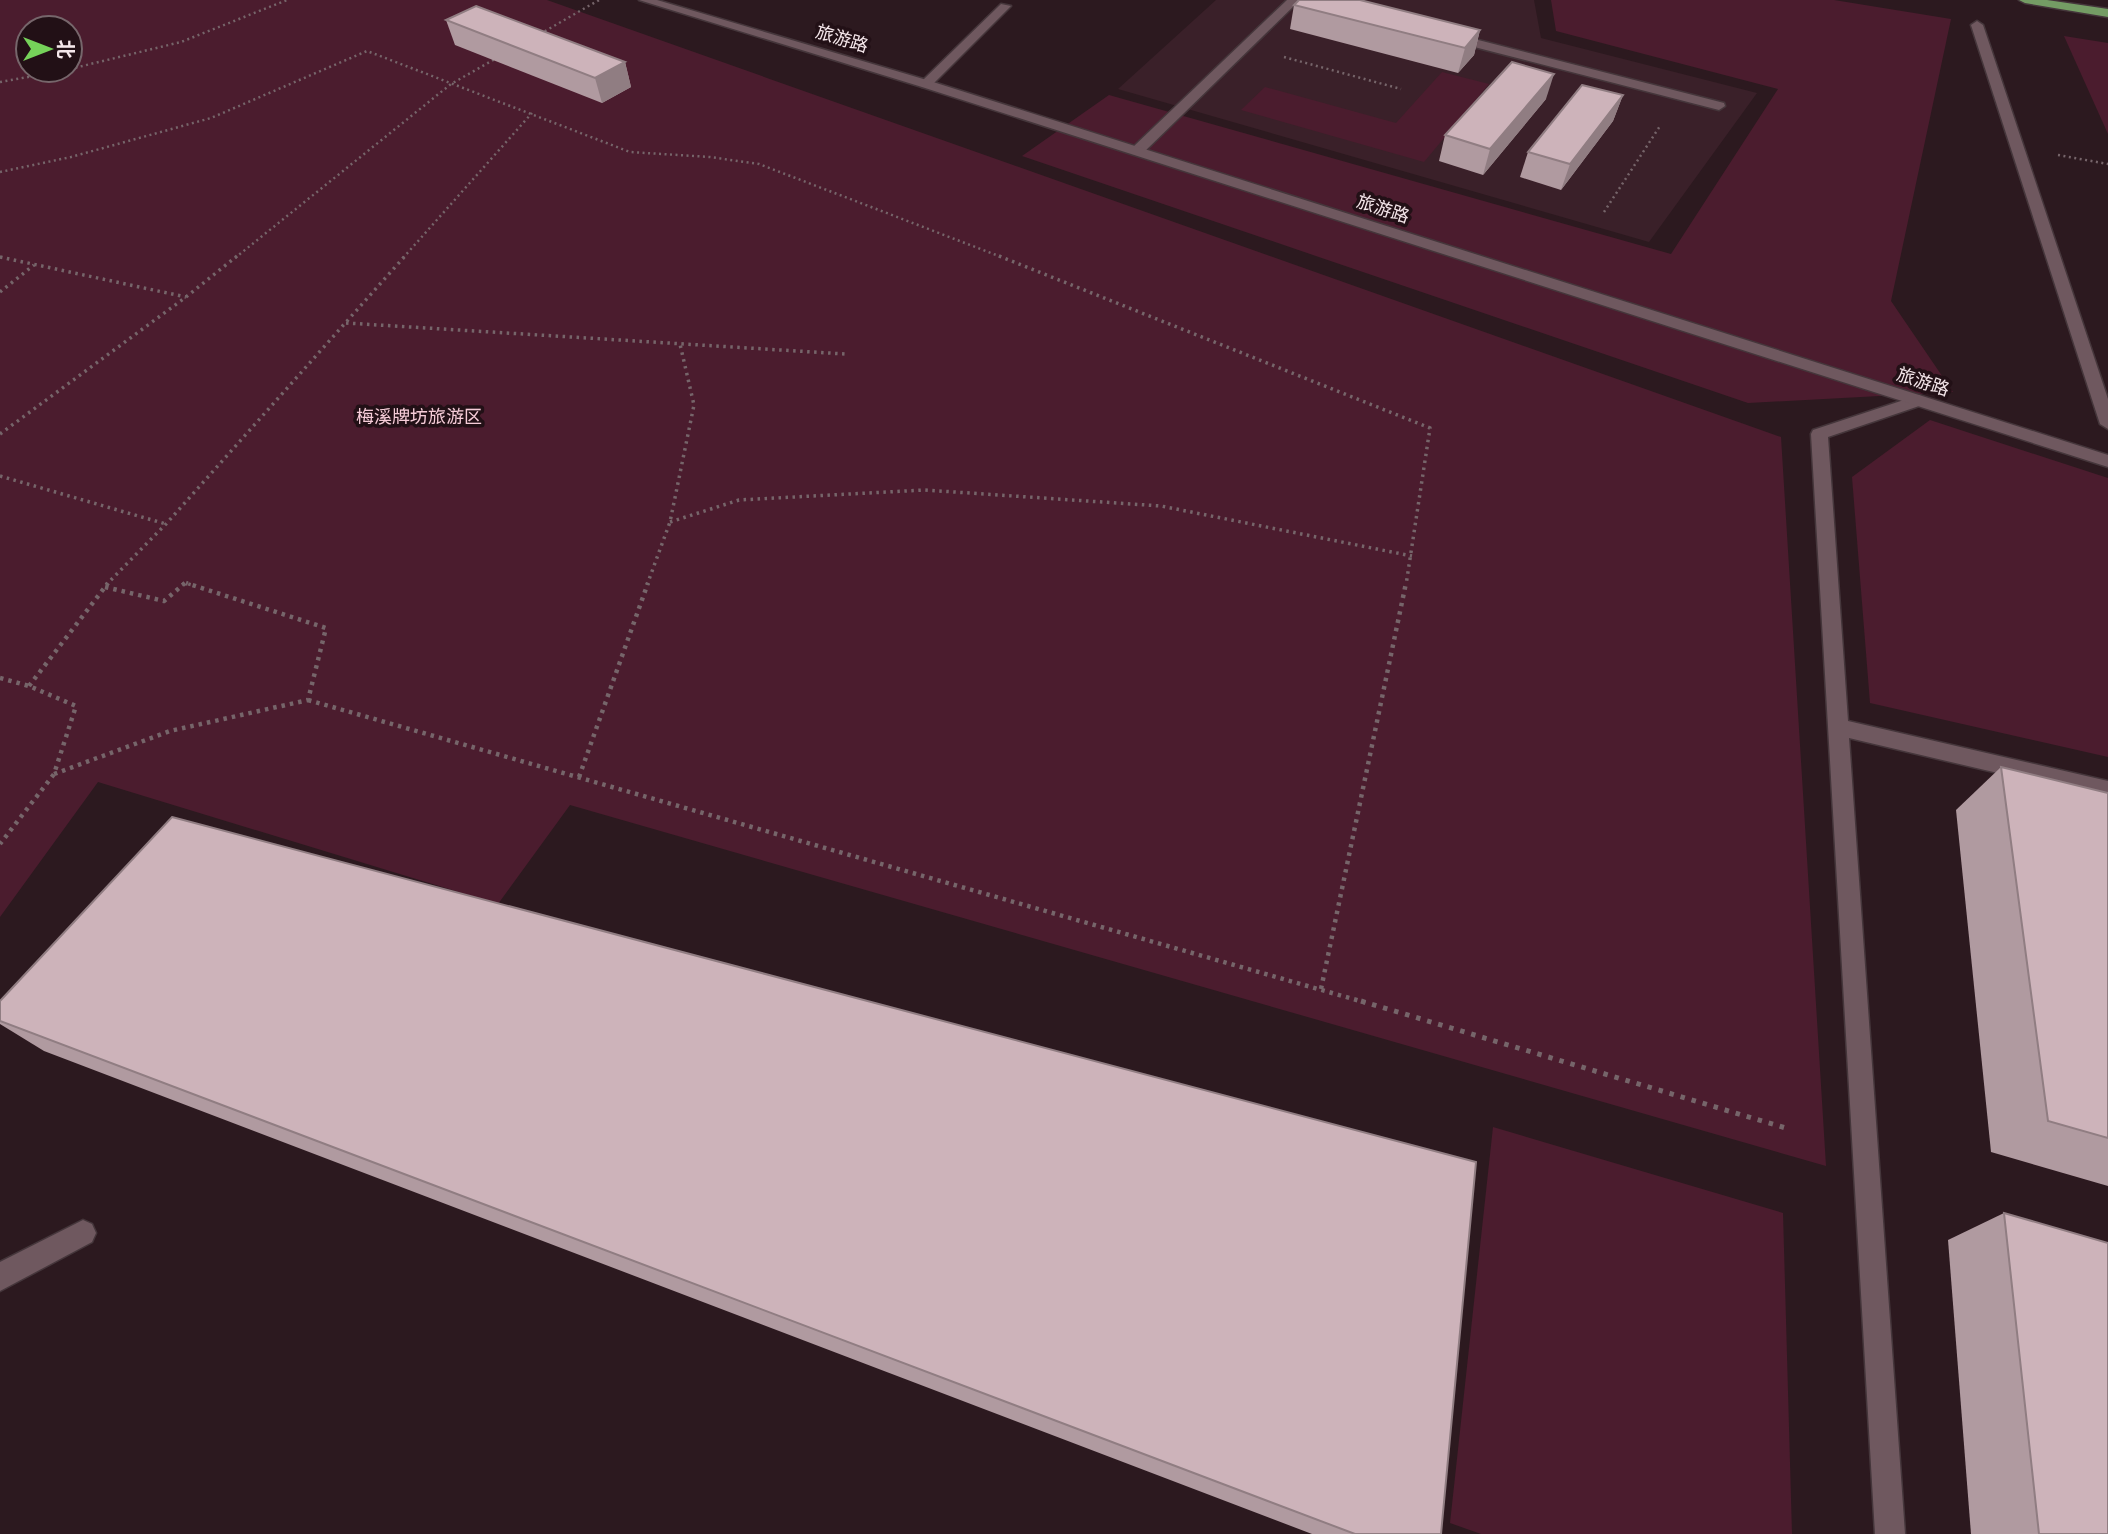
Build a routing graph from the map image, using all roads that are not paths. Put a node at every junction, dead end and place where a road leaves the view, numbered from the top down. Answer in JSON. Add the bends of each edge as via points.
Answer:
{"nodes":[{"id":1,"x":645,"y":0,"type":"edge"},
{"id":2,"x":1294,"y":0,"type":"edge"},
{"id":3,"x":2025,"y":0,"type":"edge"},
{"id":4,"x":1005,"y":6,"type":"dead end"},
{"id":5,"x":2108,"y":13,"type":"edge"},
{"id":6,"x":1977,"y":25,"type":"dead end"},
{"id":7,"x":1440,"y":34,"type":"edge"},
{"id":8,"x":926,"y":84,"type":"junction"},
{"id":9,"x":1719,"y":106,"type":"dead end"},
{"id":10,"x":1138,"y":151,"type":"junction"},
{"id":11,"x":1919,"y":400,"type":"junction"},
{"id":12,"x":2108,"y":424,"type":"edge"},
{"id":13,"x":2108,"y":461,"type":"edge"},
{"id":14,"x":1838,"y":727,"type":"junction"},
{"id":15,"x":2108,"y":790,"type":"edge"},
{"id":16,"x":83,"y":1233,"type":"dead end"},
{"id":17,"x":0,"y":1277,"type":"edge"},
{"id":18,"x":1891,"y":1534,"type":"edge"}],
"edges":[{"from":1,"to":8,"type":"street","name":"旅游路"},
{"from":2,"to":10,"type":"street"},
{"from":3,"to":5,"type":"highway"},
{"from":4,"to":8,"type":"street"},
{"from":6,"to":12,"type":"street"},
{"from":7,"to":9,"type":"street"},
{"from":8,"to":10,"type":"street","name":"旅游路"},
{"from":10,"to":11,"type":"street","name":"旅游路"},
{"from":11,"to":13,"type":"street","name":"旅游路"},
{"from":11,"to":14,"type":"street","via":[[1819,434]]},
{"from":14,"to":15,"type":"street"},
{"from":14,"to":18,"type":"street"},
{"from":16,"to":17,"type":"street"}]}
